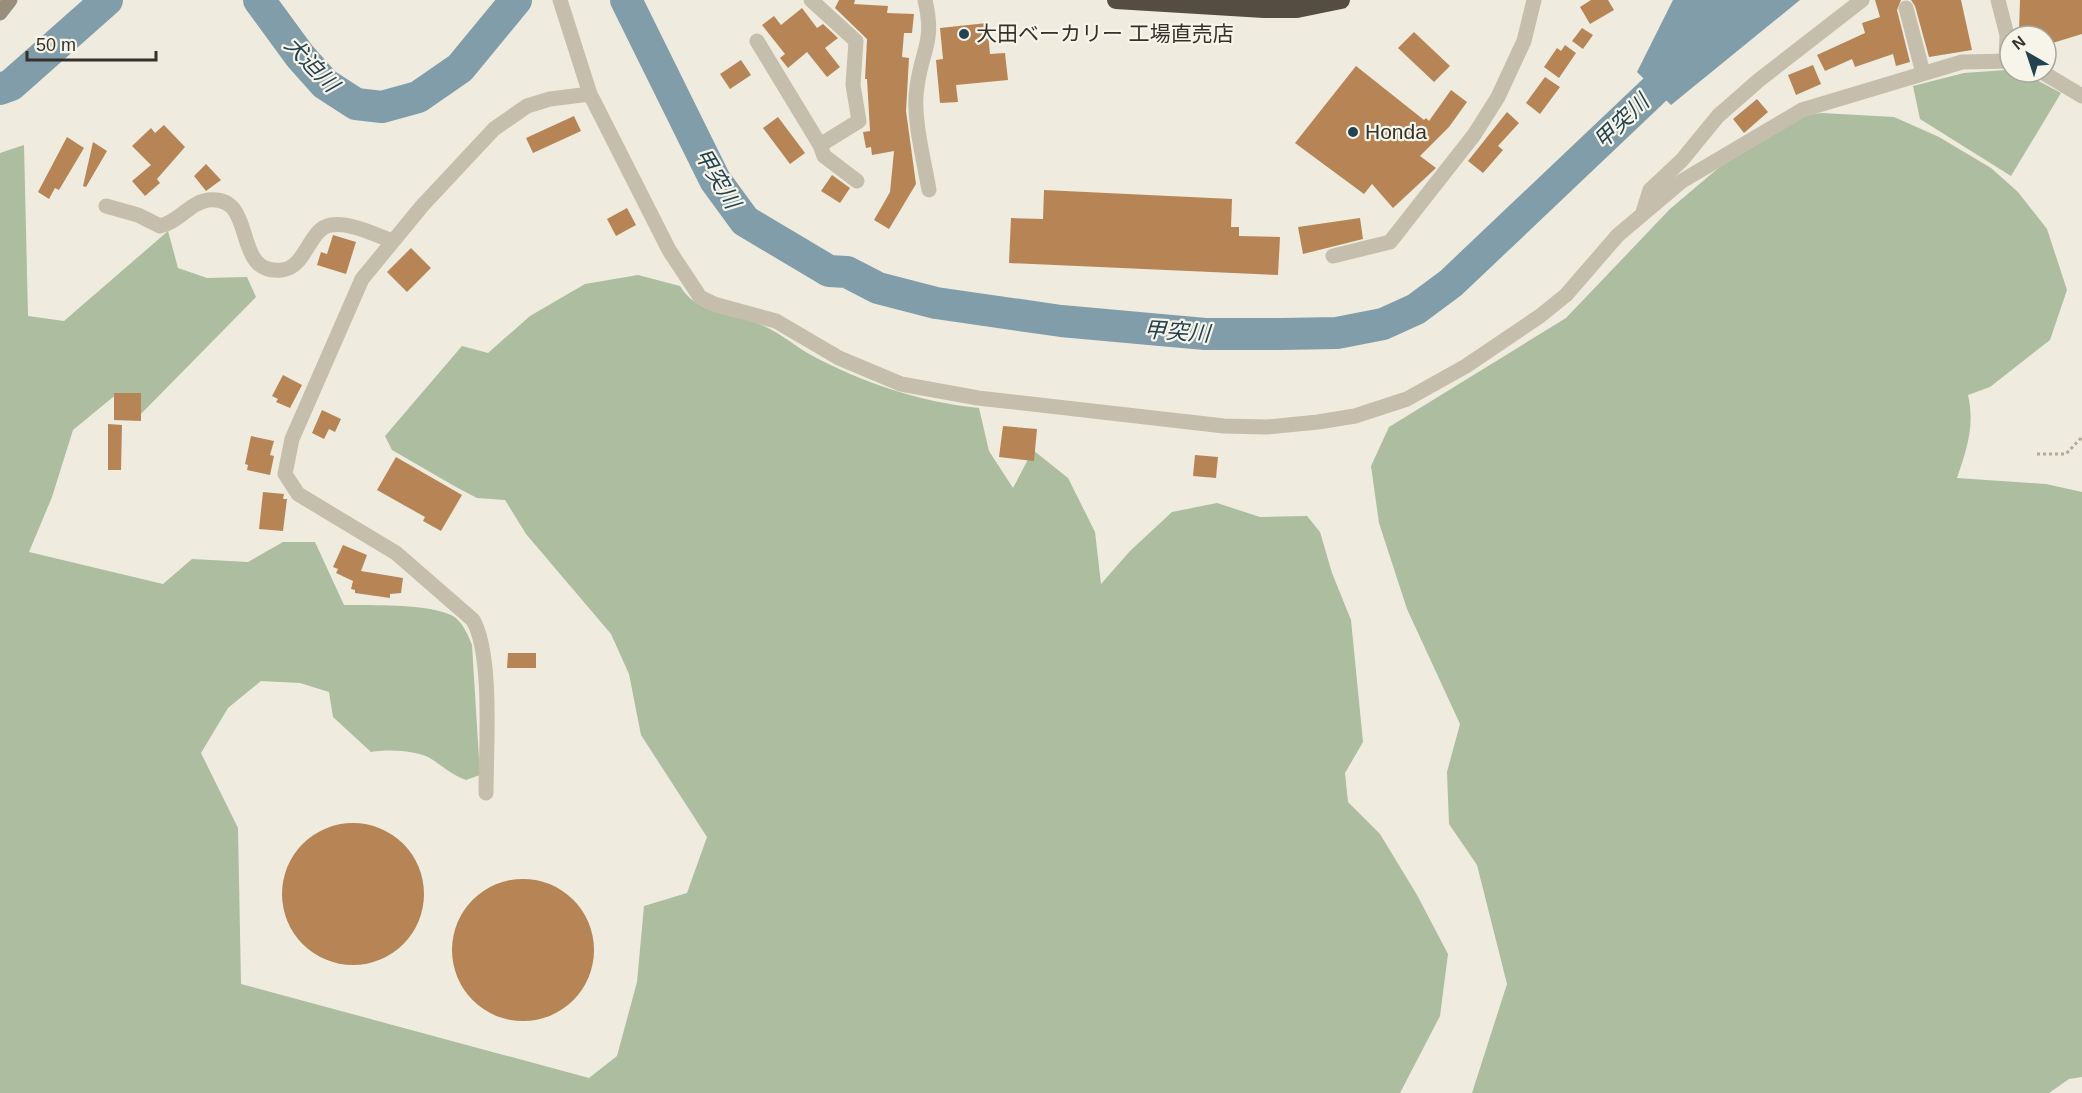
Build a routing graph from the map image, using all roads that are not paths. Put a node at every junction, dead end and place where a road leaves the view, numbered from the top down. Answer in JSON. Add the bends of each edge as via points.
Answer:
{"nodes":[{"id":1,"x":10,"y":0,"type":"edge"},
{"id":2,"x":811,"y":0,"type":"edge"},
{"id":3,"x":925,"y":0,"type":"edge"},
{"id":4,"x":1116,"y":0,"type":"edge"},
{"id":5,"x":1341,"y":0,"type":"edge"},
{"id":6,"x":1534,"y":0,"type":"edge"},
{"id":7,"x":1862,"y":0,"type":"edge"},
{"id":8,"x":1998,"y":0,"type":"edge"},
{"id":9,"x":560,"y":1,"type":"edge"},
{"id":10,"x":1906,"y":9,"type":"dead end"},
{"id":11,"x":0,"y":13,"type":"edge"},
{"id":12,"x":2004,"y":24,"type":"edge"},
{"id":13,"x":757,"y":41,"type":"dead end"},
{"id":14,"x":1998,"y":61,"type":"edge"},
{"id":15,"x":1923,"y":73,"type":"junction"},
{"id":16,"x":2058,"y":82,"type":"edge"},
{"id":17,"x":590,"y":94,"type":"junction"},
{"id":18,"x":2082,"y":96,"type":"edge"},
{"id":19,"x":820,"y":145,"type":"junction"},
{"id":20,"x":857,"y":181,"type":"dead end"},
{"id":21,"x":929,"y":190,"type":"dead end"},
{"id":22,"x":106,"y":206,"type":"dead end"},
{"id":23,"x":1643,"y":212,"type":"junction"},
{"id":24,"x":393,"y":241,"type":"junction"},
{"id":25,"x":1333,"y":256,"type":"dead end"},
{"id":26,"x":486,"y":793,"type":"dead end"}],
"edges":[{"from":1,"to":11,"type":"street"},
{"from":2,"to":19,"type":"street","via":[[856,40],[853,85],[859,121]]},
{"from":3,"to":21,"type":"street","via":[[931,25],[916,88]]},
{"from":4,"to":5,"type":"highway","via":[[1264,9],[1298,9]]},
{"from":6,"to":25,"type":"street","via":[[1524,41],[1498,98],[1390,242]]},
{"from":7,"to":23,"type":"street","via":[[1718,116],[1650,190]]},
{"from":8,"to":12,"type":"street"},
{"from":9,"to":17,"type":"street"},
{"from":10,"to":15,"type":"street"},
{"from":13,"to":19,"type":"street"},
{"from":14,"to":15,"type":"street","via":[[1962,62]]},
{"from":15,"to":23,"type":"street","via":[[1802,110],[1682,181]]},
{"from":16,"to":18,"type":"street"},
{"from":17,"to":23,"type":"street","via":[[669,250],[700,297],[776,321],[840,358],[901,384],[978,398],[1175,423],[1267,427],[1318,422],[1355,416],[1407,399],[1466,366],[1540,316],[1566,295]]},
{"from":17,"to":24,"type":"street","via":[[527,106],[494,129]]},
{"from":19,"to":20,"type":"street","via":[[824,156]]},
{"from":22,"to":24,"type":"street","via":[[160,226],[171,224],[206,200],[230,204],[238,213],[252,257],[269,269],[283,270],[295,264],[322,229],[330,225],[345,225]]},
{"from":24,"to":26,"type":"street","via":[[362,279],[292,439],[285,474],[298,494],[396,553],[473,620],[481,633],[485,658]]}]}
